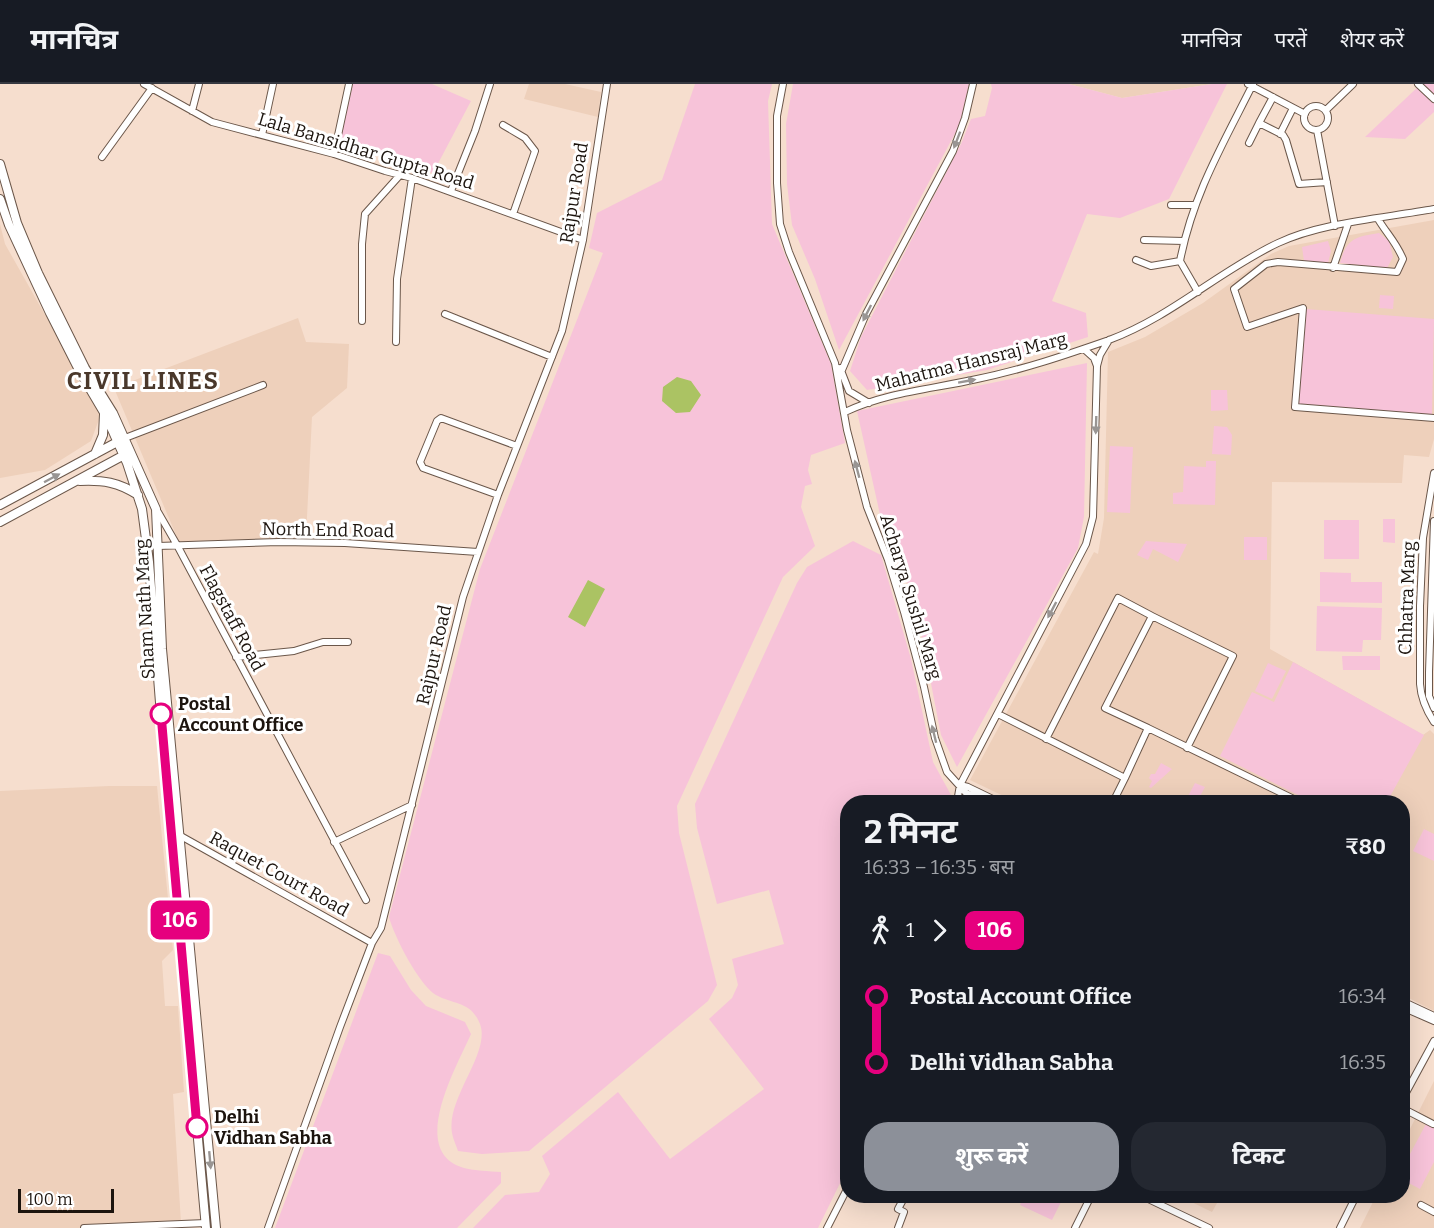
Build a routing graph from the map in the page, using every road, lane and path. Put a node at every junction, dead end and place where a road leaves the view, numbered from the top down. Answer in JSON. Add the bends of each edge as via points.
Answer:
{"nodes":[{"id":1,"x":144,"y":84,"type":"edge"},
{"id":2,"x":199,"y":84,"type":"edge"},
{"id":3,"x":273,"y":84,"type":"edge"},
{"id":4,"x":349,"y":84,"type":"edge"},
{"id":5,"x":490,"y":84,"type":"edge"},
{"id":6,"x":607,"y":84,"type":"edge"},
{"id":7,"x":783,"y":84,"type":"edge"},
{"id":8,"x":973,"y":84,"type":"edge"},
{"id":9,"x":1353,"y":84,"type":"edge"},
{"id":10,"x":1418,"y":84,"type":"edge"},
{"id":11,"x":1251,"y":85,"type":"edge"},
{"id":12,"x":152,"y":88,"type":"junction"},
{"id":13,"x":1273,"y":97,"type":"junction"},
{"id":14,"x":1434,"y":99,"type":"edge"},
{"id":15,"x":1293,"y":108,"type":"junction"},
{"id":16,"x":1326,"y":110,"type":"junction"},
{"id":17,"x":192,"y":111,"type":"junction"},
{"id":18,"x":1305,"y":114,"type":"junction"},
{"id":19,"x":1259,"y":123,"type":"junction"},
{"id":20,"x":503,"y":125,"type":"dead end"},
{"id":21,"x":1317,"y":130,"type":"junction"},
{"id":22,"x":1280,"y":134,"type":"junction"},
{"id":23,"x":262,"y":135,"type":"junction"},
{"id":24,"x":1249,"y":143,"type":"dead end"},
{"id":25,"x":334,"y":154,"type":"junction"},
{"id":26,"x":102,"y":157,"type":"dead end"},
{"id":27,"x":0,"y":164,"type":"edge"},
{"id":28,"x":400,"y":174,"type":"junction"},
{"id":29,"x":412,"y":178,"type":"junction"},
{"id":30,"x":1327,"y":182,"type":"junction"},
{"id":31,"x":451,"y":191,"type":"junction"},
{"id":32,"x":0,"y":199,"type":"edge"},
{"id":33,"x":1171,"y":205,"type":"dead end"},
{"id":34,"x":1195,"y":205,"type":"junction"},
{"id":35,"x":1434,"y":209,"type":"edge"},
{"id":36,"x":513,"y":214,"type":"junction"},
{"id":37,"x":1378,"y":219,"type":"junction"},
{"id":38,"x":1348,"y":224,"type":"junction"},
{"id":39,"x":1335,"y":226,"type":"junction"},
{"id":40,"x":583,"y":240,"type":"junction"},
{"id":41,"x":1144,"y":240,"type":"dead end"},
{"id":42,"x":1184,"y":241,"type":"junction"},
{"id":43,"x":1136,"y":260,"type":"dead end"},
{"id":44,"x":1180,"y":261,"type":"junction"},
{"id":45,"x":1333,"y":268,"type":"junction"},
{"id":46,"x":1198,"y":292,"type":"junction"},
{"id":47,"x":445,"y":314,"type":"dead end"},
{"id":48,"x":362,"y":321,"type":"dead end"},
{"id":49,"x":1109,"y":340,"type":"junction"},
{"id":50,"x":396,"y":342,"type":"dead end"},
{"id":51,"x":1084,"y":349,"type":"junction"},
{"id":52,"x":552,"y":357,"type":"junction"},
{"id":53,"x":835,"y":363,"type":"junction"},
{"id":54,"x":1097,"y":366,"type":"junction"},
{"id":55,"x":842,"y":369,"type":"junction"},
{"id":56,"x":263,"y":385,"type":"dead end"},
{"id":57,"x":869,"y":403,"type":"junction"},
{"id":58,"x":845,"y":412,"type":"junction"},
{"id":59,"x":105,"y":413,"type":"junction"},
{"id":60,"x":1434,"y":418,"type":"edge"},
{"id":61,"x":121,"y":440,"type":"junction"},
{"id":62,"x":517,"y":446,"type":"junction"},
{"id":63,"x":127,"y":453,"type":"junction"},
{"id":64,"x":95,"y":454,"type":"junction"},
{"id":65,"x":1434,"y":473,"type":"edge"},
{"id":66,"x":76,"y":481,"type":"junction"},
{"id":67,"x":138,"y":495,"type":"junction"},
{"id":68,"x":498,"y":495,"type":"junction"},
{"id":69,"x":0,"y":505,"type":"edge"},
{"id":70,"x":156,"y":509,"type":"junction"},
{"id":71,"x":1434,"y":521,"type":"edge"},
{"id":72,"x":0,"y":522,"type":"edge"},
{"id":73,"x":177,"y":544,"type":"junction"},
{"id":74,"x":158,"y":546,"type":"junction"},
{"id":75,"x":478,"y":552,"type":"junction"},
{"id":76,"x":1420,"y":606,"type":"junction"},
{"id":77,"x":1430,"y":607,"type":"junction"},
{"id":78,"x":1152,"y":616,"type":"junction"},
{"id":79,"x":348,"y":642,"type":"dead end"},
{"id":80,"x":236,"y":657,"type":"junction"},
{"id":81,"x":1434,"y":708,"type":"edge"},
{"id":82,"x":998,"y":714,"type":"junction"},
{"id":83,"x":1434,"y":722,"type":"edge"},
{"id":84,"x":1148,"y":728,"type":"junction"},
{"id":85,"x":1046,"y":739,"type":"junction"},
{"id":86,"x":1187,"y":748,"type":"junction"},
{"id":87,"x":1125,"y":778,"type":"junction"},
{"id":88,"x":960,"y":785,"type":"junction"},
{"id":89,"x":958,"y":795,"type":"edge"},
{"id":90,"x":971,"y":795,"type":"edge"},
{"id":91,"x":985,"y":795,"type":"edge"},
{"id":92,"x":1117,"y":795,"type":"edge"},
{"id":93,"x":1285,"y":795,"type":"edge"},
{"id":94,"x":412,"y":805,"type":"junction"},
{"id":95,"x":175,"y":835,"type":"junction"},
{"id":96,"x":334,"y":842,"type":"junction"},
{"id":97,"x":366,"y":900,"type":"dead end"},
{"id":98,"x":372,"y":943,"type":"junction"},
{"id":99,"x":1410,"y":1004,"type":"edge"},
{"id":100,"x":1410,"y":1010,"type":"edge"},
{"id":101,"x":1434,"y":1020,"type":"edge"},
{"id":102,"x":1434,"y":1041,"type":"edge"},
{"id":103,"x":1410,"y":1086,"type":"edge"},
{"id":104,"x":1410,"y":1112,"type":"edge"},
{"id":105,"x":1434,"y":1124,"type":"edge"},
{"id":106,"x":840,"y":1203,"type":"edge"},
{"id":107,"x":901,"y":1203,"type":"edge"},
{"id":108,"x":1088,"y":1203,"type":"edge"},
{"id":109,"x":1157,"y":1203,"type":"edge"},
{"id":110,"x":1352,"y":1203,"type":"edge"},
{"id":111,"x":1421,"y":1205,"type":"dead end"},
{"id":112,"x":1434,"y":1212,"type":"edge"},
{"id":113,"x":206,"y":1226,"type":"edge"},
{"id":114,"x":139,"y":1227,"type":"edge"},
{"id":115,"x":84,"y":1228,"type":"edge"},
{"id":116,"x":216,"y":1228,"type":"edge"},
{"id":117,"x":268,"y":1228,"type":"edge"},
{"id":118,"x":827,"y":1228,"type":"edge"},
{"id":119,"x":898,"y":1228,"type":"edge"},
{"id":120,"x":1075,"y":1228,"type":"edge"},
{"id":121,"x":1209,"y":1228,"type":"edge"},
{"id":122,"x":1340,"y":1228,"type":"edge"}],
"edges":[{"from":1,"to":12,"type":"street","name":"Lala Bansidhar Gupta Road"},
{"from":2,"to":17,"type":"street"},
{"from":3,"to":23,"type":"street"},
{"from":4,"to":25,"type":"street"},
{"from":5,"to":31,"type":"street"},
{"from":6,"to":40,"type":"street","name":"Rajpur Road"},
{"from":7,"to":53,"type":"street","name":"Acharya Sushil Marg","via":[[777,116],[780,225]]},
{"from":8,"to":55,"type":"street","one_way":true,"via":[[953,152],[866,314]]},
{"from":9,"to":16,"type":"street"},
{"from":10,"to":14,"type":"street"},
{"from":11,"to":13,"type":"street"},
{"from":11,"to":34,"type":"street"},
{"from":12,"to":17,"type":"street","name":"Lala Bansidhar Gupta Road"},
{"from":12,"to":26,"type":"street"},
{"from":13,"to":15,"type":"street"},
{"from":13,"to":19,"type":"street"},
{"from":15,"to":18,"type":"street"},
{"from":15,"to":22,"type":"street"},
{"from":16,"to":18,"type":"street","via":[[1316,106]]},
{"from":16,"to":21,"type":"street","via":[[1328,122]]},
{"from":17,"to":23,"type":"street","name":"Lala Bansidhar Gupta Road","via":[[212,122]]},
{"from":18,"to":21,"type":"street","via":[[1308,127]]},
{"from":19,"to":22,"type":"street"},
{"from":19,"to":24,"type":"street"},
{"from":20,"to":36,"type":"street","via":[[525,138],[535,151]]},
{"from":21,"to":30,"type":"street"},
{"from":22,"to":30,"type":"street","via":[[1289,145],[1299,184]]},
{"from":23,"to":25,"type":"street","name":"Lala Bansidhar Gupta Road"},
{"from":25,"to":28,"type":"street","name":"Lala Bansidhar Gupta Road"},
{"from":27,"to":61,"type":"main road","name":"Sham Nath Marg","via":[[17,223],[38,273],[85,368],[113,413]]},
{"from":28,"to":29,"type":"street","name":"Lala Bansidhar Gupta Road"},
{"from":28,"to":48,"type":"street","via":[[365,214]]},
{"from":29,"to":31,"type":"street","name":"Lala Bansidhar Gupta Road"},
{"from":29,"to":50,"type":"street","via":[[397,279]]},
{"from":30,"to":39,"type":"street"},
{"from":31,"to":36,"type":"street","name":"Lala Bansidhar Gupta Road"},
{"from":32,"to":59,"type":"main road","name":"Sham Nath Marg","via":[[50,313]]},
{"from":33,"to":34,"type":"street"},
{"from":34,"to":42,"type":"street"},
{"from":35,"to":37,"type":"street","name":"Mahatma Hansraj Marg"},
{"from":36,"to":40,"type":"street","name":"Lala Bansidhar Gupta Road"},
{"from":37,"to":38,"type":"street","name":"Mahatma Hansraj Marg"},
{"from":37,"to":45,"type":"street","via":[[1403,259],[1397,272]]},
{"from":38,"to":39,"type":"street","name":"Mahatma Hansraj Marg"},
{"from":38,"to":45,"type":"street"},
{"from":39,"to":46,"type":"street","name":"Mahatma Hansraj Marg","via":[[1281,242]]},
{"from":40,"to":52,"type":"street","name":"Rajpur Road","via":[[562,331]]},
{"from":41,"to":42,"type":"street"},
{"from":42,"to":44,"type":"street"},
{"from":43,"to":44,"type":"street","via":[[1151,266]]},
{"from":44,"to":46,"type":"street"},
{"from":45,"to":60,"type":"street","via":[[1266,264],[1234,289],[1247,327],[1303,308],[1295,408]]},
{"from":46,"to":49,"type":"street","name":"Mahatma Hansraj Marg"},
{"from":47,"to":52,"type":"street"},
{"from":49,"to":51,"type":"street","name":"Mahatma Hansraj Marg"},
{"from":49,"to":54,"type":"street"},
{"from":51,"to":54,"type":"street"},
{"from":57,"to":51,"type":"street","name":"Mahatma Hansraj Marg","one_way":true,"via":[[979,379]]},
{"from":52,"to":62,"type":"street","name":"Rajpur Road"},
{"from":53,"to":55,"type":"street"},
{"from":53,"to":58,"type":"street","name":"Acharya Sushil Marg"},
{"from":54,"to":82,"type":"street","one_way":true,"via":[[1093,517],[1086,544]]},
{"from":55,"to":57,"type":"street","via":[[849,391]]},
{"from":56,"to":61,"type":"street"},
{"from":57,"to":58,"type":"street","name":"Mahatma Hansraj Marg"},
{"from":88,"to":58,"type":"street","name":"Acharya Sushil Marg","one_way":true,"via":[[947,772],[935,738],[904,612],[867,507]]},
{"from":59,"to":61,"type":"main road","name":"Sham Nath Marg"},
{"from":59,"to":64,"type":"main road","via":[[103,435]]},
{"from":61,"to":63,"type":"main road","name":"Sham Nath Marg"},
{"from":61,"to":64,"type":"main road"},
{"from":62,"to":68,"type":"street","name":"Rajpur Road"},
{"from":62,"to":68,"type":"street","via":[[441,418],[420,462],[423,468]]},
{"from":63,"to":66,"type":"main road"},
{"from":63,"to":67,"type":"main road","name":"Sham Nath Marg"},
{"from":63,"to":70,"type":"main road","name":"Sham Nath Marg"},
{"from":69,"to":64,"type":"main road","one_way":true},
{"from":65,"to":76,"type":"street","name":"Chhatra Marg","via":[[1424,538]]},
{"from":66,"to":67,"type":"main road","via":[[123,485]]},
{"from":66,"to":72,"type":"main road"},
{"from":67,"to":95,"type":"main road","name":"Sham Nath Marg","via":[[149,562]]},
{"from":68,"to":75,"type":"street","name":"Rajpur Road"},
{"from":70,"to":73,"type":"street","name":"Flagstaff Road"},
{"from":70,"to":74,"type":"main road","name":"Sham Nath Marg"},
{"from":71,"to":77,"type":"street","name":"Chhatra Marg"},
{"from":73,"to":74,"type":"street","name":"North End Road"},
{"from":73,"to":75,"type":"street","name":"North End Road","via":[[345,543]]},
{"from":73,"to":80,"type":"street","name":"Flagstaff Road"},
{"from":74,"to":95,"type":"main road","name":"Sham Nath Marg"},
{"from":75,"to":94,"type":"street","name":"Rajpur Road","via":[[463,597]]},
{"from":76,"to":77,"type":"street"},
{"from":76,"to":83,"type":"street","name":"Chhatra Marg","via":[[1421,695]]},
{"from":77,"to":81,"type":"street","name":"Chhatra Marg","via":[[1429,690]]},
{"from":78,"to":84,"type":"street","via":[[1105,708]]},
{"from":78,"to":85,"type":"street","via":[[1118,598]]},
{"from":78,"to":86,"type":"street","via":[[1233,656]]},
{"from":79,"to":80,"type":"street","via":[[323,642],[294,651]]},
{"from":80,"to":96,"type":"street","name":"Flagstaff Road"},
{"from":82,"to":85,"type":"street"},
{"from":82,"to":88,"type":"street"},
{"from":84,"to":86,"type":"street"},
{"from":84,"to":87,"type":"street"},
{"from":85,"to":87,"type":"street"},
{"from":86,"to":93,"type":"street"},
{"from":87,"to":92,"type":"street"},
{"from":88,"to":89,"type":"street"},
{"from":88,"to":90,"type":"street"},
{"from":88,"to":91,"type":"street"},
{"from":94,"to":96,"type":"street"},
{"from":94,"to":98,"type":"street","name":"Rajpur Road","via":[[381,928]]},
{"from":95,"to":98,"type":"street","name":"Raquet Court Road"},
{"from":95,"to":113,"type":"main road","name":"Sham Nath Marg"},
{"from":95,"to":116,"type":"main road","name":"Sham Nath Marg","one_way":true},
{"from":96,"to":97,"type":"street","name":"Flagstaff Road"},
{"from":98,"to":117,"type":"street","name":"Rajpur Road"},
{"from":99,"to":101,"type":"street","via":[[1432,1015]]},
{"from":100,"to":101,"type":"street"},
{"from":102,"to":103,"type":"street"},
{"from":104,"to":105,"type":"street"},
{"from":106,"to":118,"type":"street"},
{"from":107,"to":119,"type":"street","via":[[898,1209],[904,1212]]},
{"from":108,"to":120,"type":"street"},
{"from":109,"to":121,"type":"street"},
{"from":110,"to":122,"type":"street"},
{"from":111,"to":112,"type":"street"},
{"from":113,"to":114,"type":"street"},
{"from":114,"to":115,"type":"street"}]}
